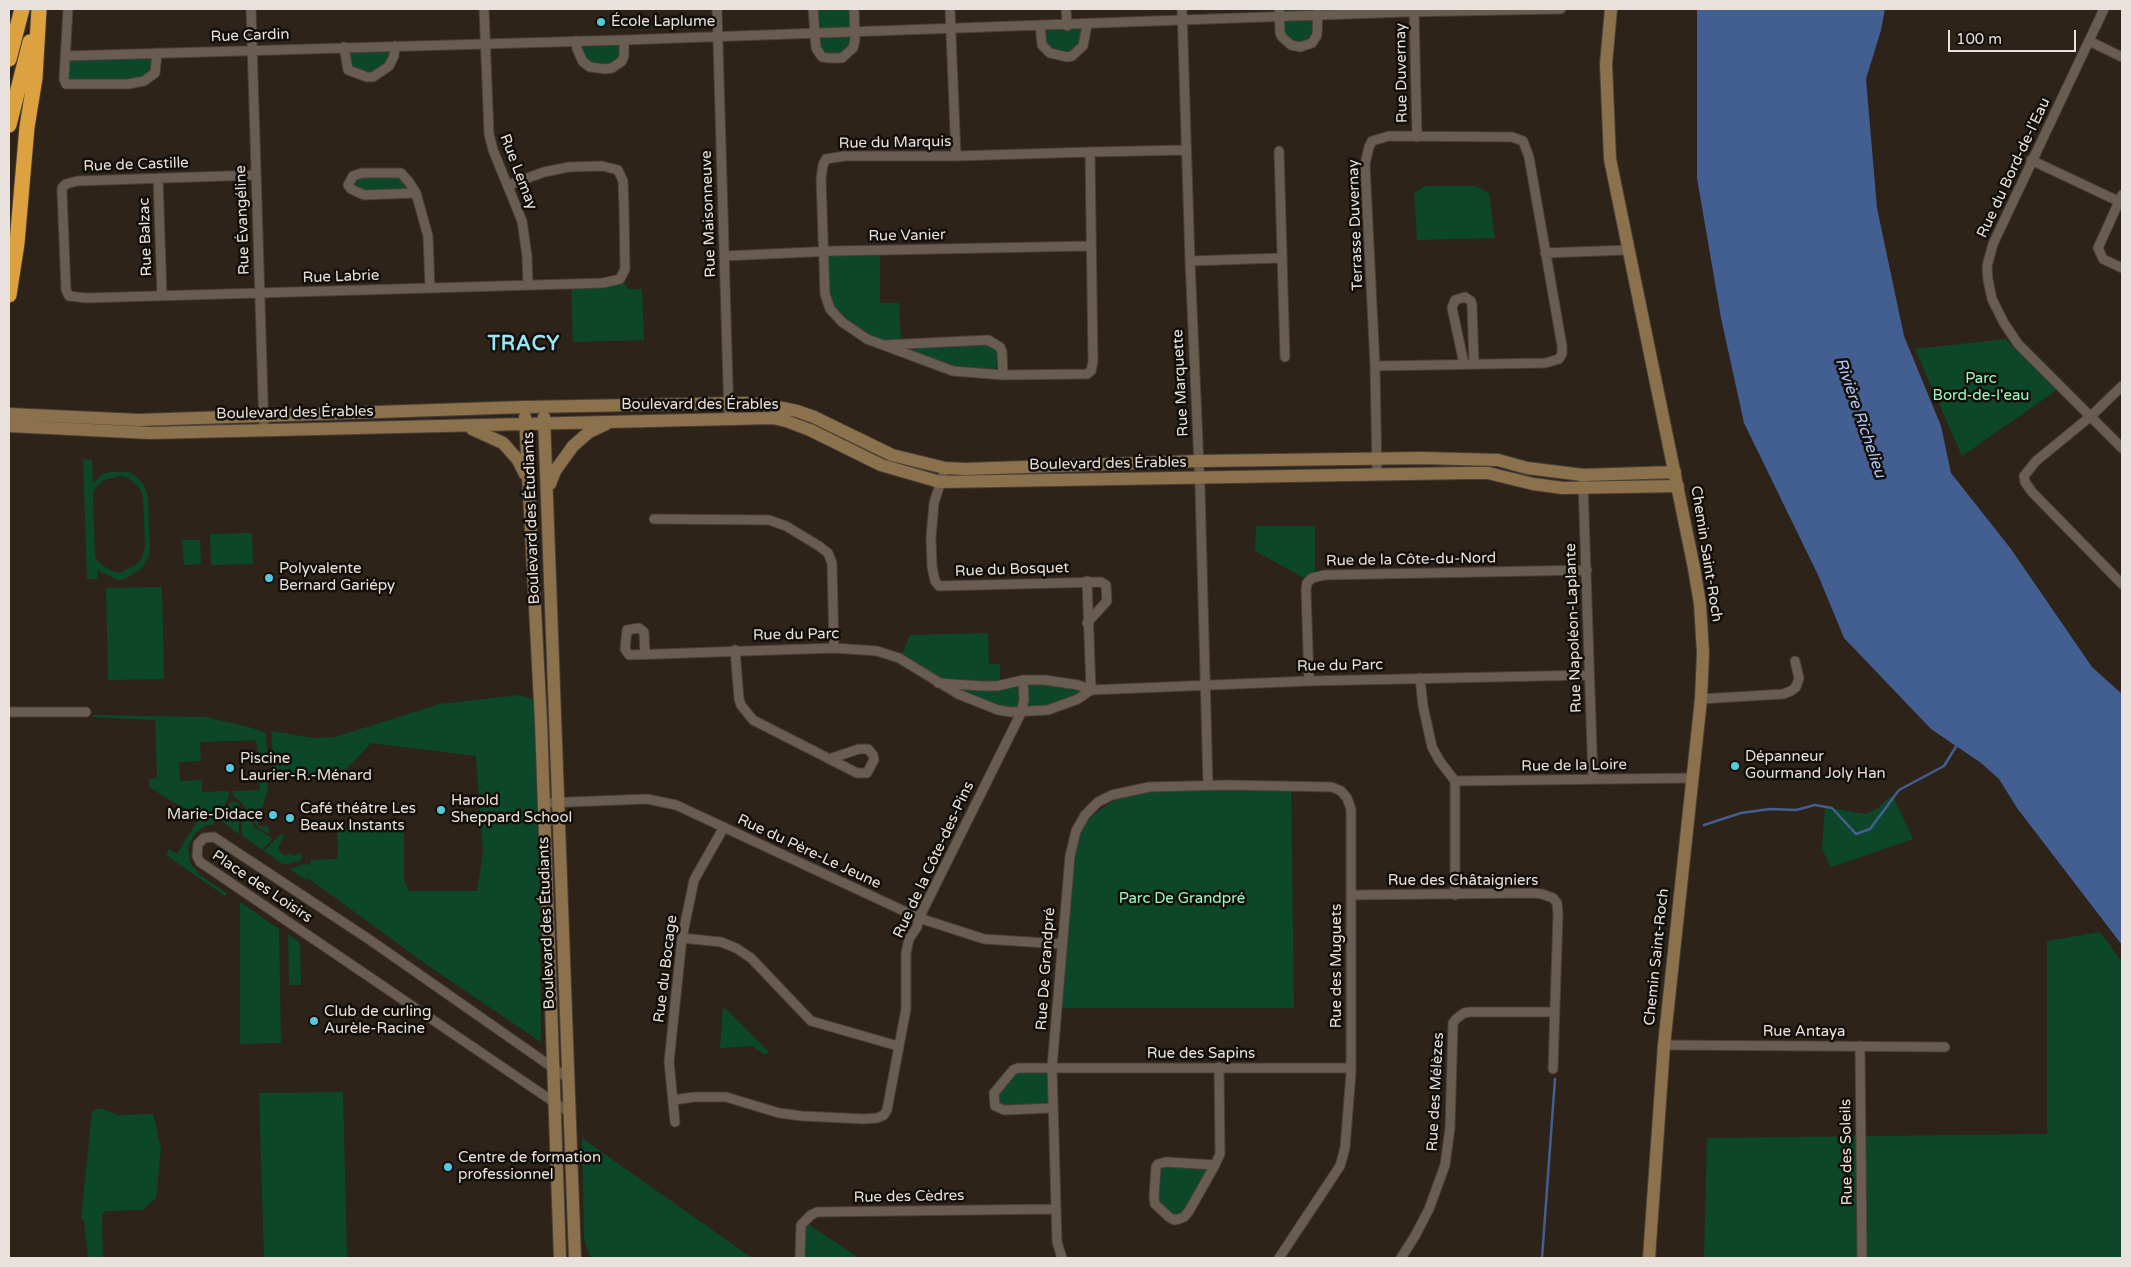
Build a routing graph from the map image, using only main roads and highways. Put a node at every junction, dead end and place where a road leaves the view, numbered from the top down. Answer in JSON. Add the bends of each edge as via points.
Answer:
{"nodes":[{"id":1,"x":39,"y":9,"type":"edge"},
{"id":2,"x":21,"y":16,"type":"edge"},
{"id":3,"x":9,"y":41,"type":"edge"},
{"id":4,"x":9,"y":59,"type":"edge"},
{"id":5,"x":9,"y":125,"type":"edge"},
{"id":6,"x":9,"y":295,"type":"edge"}],
"edges":[{"from":1,"to":5,"type":"highway"},
{"from":1,"to":6,"type":"highway","via":[[17,243]]},
{"from":2,"to":3,"type":"highway"},
{"from":2,"to":4,"type":"highway"}]}
